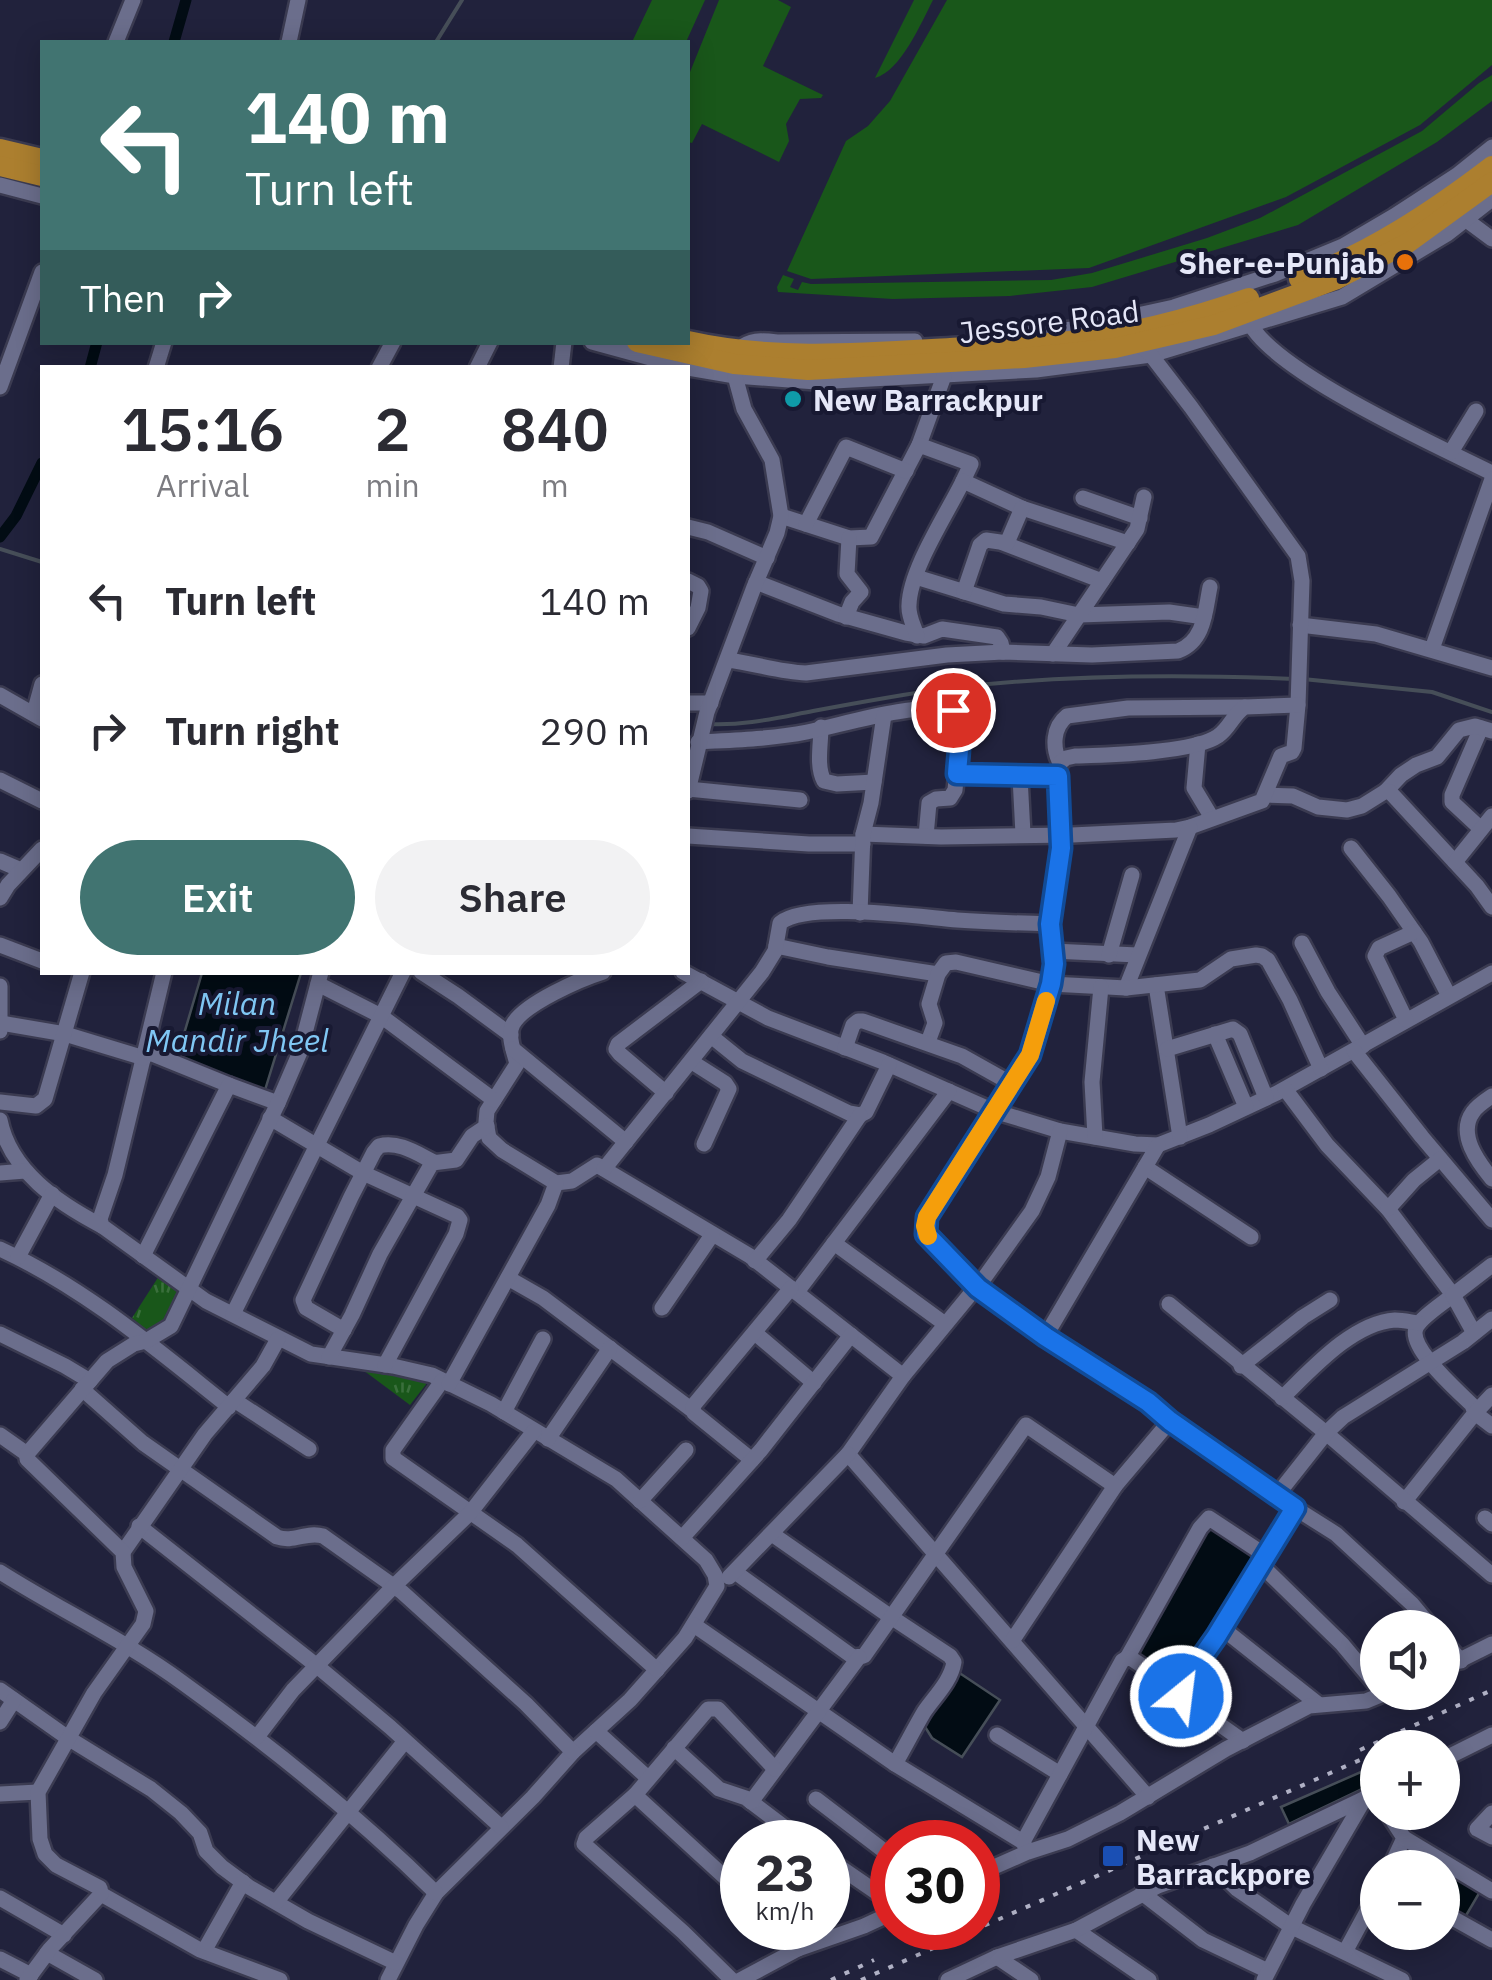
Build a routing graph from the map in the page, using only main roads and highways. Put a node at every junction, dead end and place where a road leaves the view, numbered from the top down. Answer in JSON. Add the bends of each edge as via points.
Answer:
{"nodes":[{"id":1,"x":0,"y":149,"type":"edge"},
{"id":2,"x":40,"y":159,"type":"edge"},
{"id":3,"x":0,"y":166,"type":"edge"},
{"id":4,"x":1492,"y":166,"type":"edge"},
{"id":5,"x":40,"y":176,"type":"edge"},
{"id":6,"x":1492,"y":182,"type":"edge"},
{"id":7,"x":1244,"y":306,"type":"junction"},
{"id":8,"x":646,"y":345,"type":"edge"},
{"id":9,"x":688,"y":360,"type":"edge"}],
"edges":[{"from":1,"to":2,"type":"highway"},
{"from":3,"to":5,"type":"highway"},
{"from":4,"to":7,"type":"highway","via":[[1363,251]]},
{"from":6,"to":7,"type":"highway","name":"Jessore Road","via":[[1460,215],[1377,261]]},
{"from":7,"to":9,"type":"highway","via":[[1070,340],[811,354],[738,350]]},
{"from":7,"to":9,"type":"highway","name":"Jessore Road","via":[[1214,325],[1144,349],[808,370]]},
{"from":8,"to":9,"type":"highway","name":"Jessore Road"}]}
